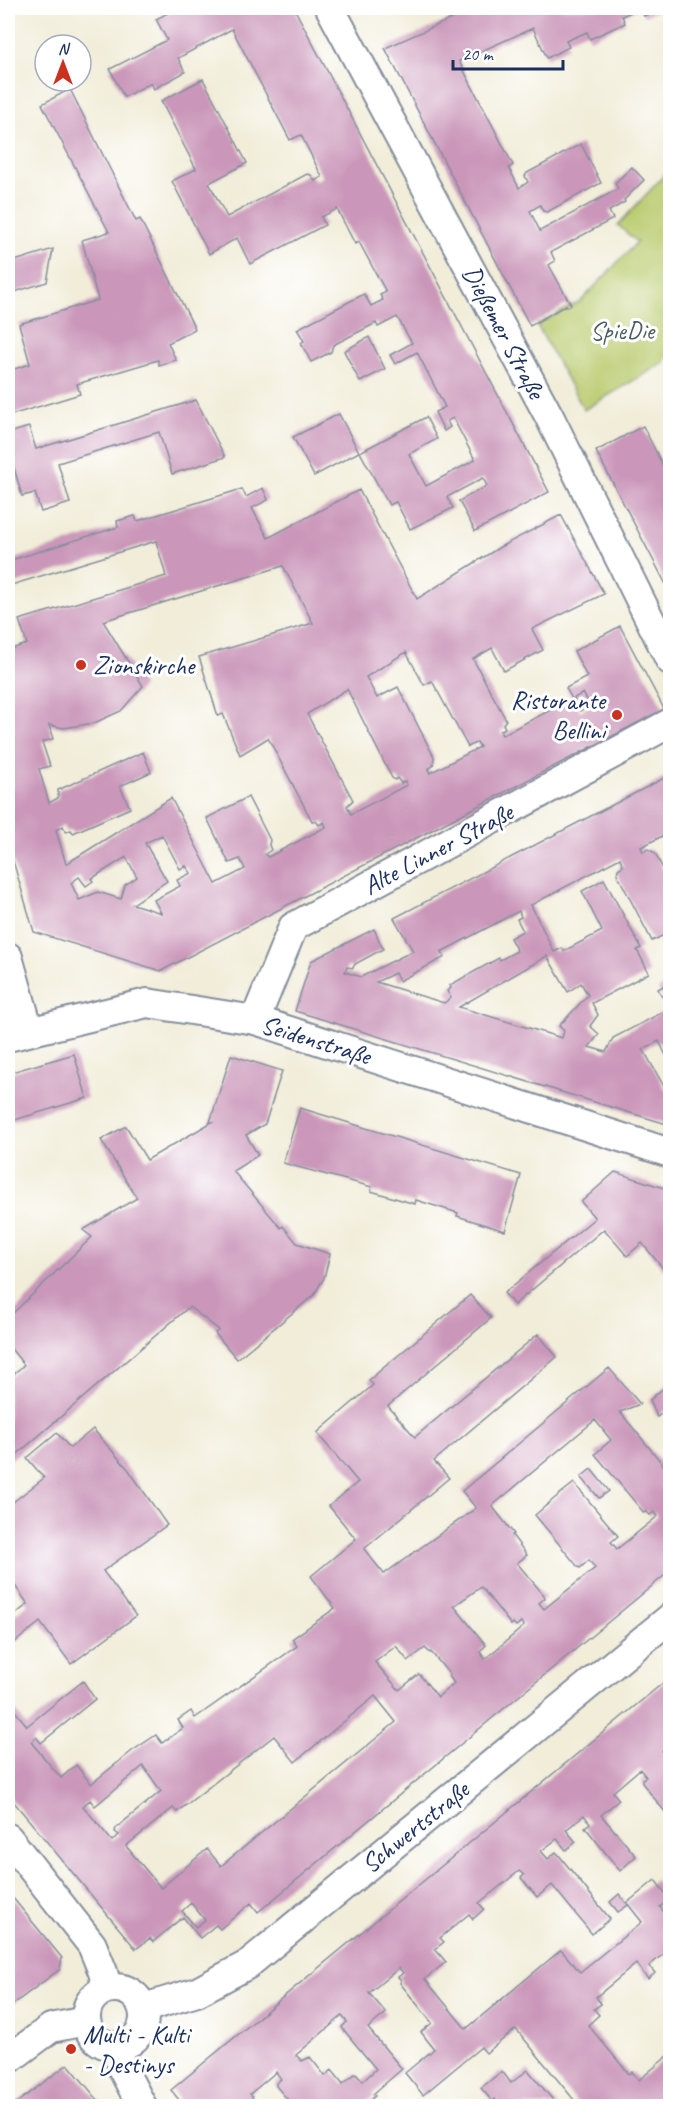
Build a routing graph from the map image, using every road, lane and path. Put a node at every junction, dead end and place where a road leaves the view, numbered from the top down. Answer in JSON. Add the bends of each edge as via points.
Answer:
{"nodes":[{"id":1,"x":330,"y":8,"type":"edge"},
{"id":2,"x":670,"y":660,"type":"edge"},
{"id":3,"x":670,"y":723,"type":"edge"},
{"id":4,"x":8,"y":957,"type":"edge"},
{"id":5,"x":255,"y":1020,"type":"junction"},
{"id":6,"x":18,"y":1034,"type":"edge"},
{"id":7,"x":670,"y":1153,"type":"edge"},
{"id":8,"x":670,"y":1618,"type":"edge"},
{"id":9,"x":8,"y":1838,"type":"edge"},
{"id":10,"x":107,"y":1988,"type":"junction"},
{"id":11,"x":144,"y":2008,"type":"junction"},
{"id":12,"x":86,"y":2021,"type":"junction"},
{"id":13,"x":118,"y":2047,"type":"junction"},
{"id":14,"x":8,"y":2060,"type":"edge"},
{"id":15,"x":142,"y":2106,"type":"edge"}],
"edges":[{"from":1,"to":2,"type":"street","name":"Dießemer Straße","via":[[549,416]]},
{"from":3,"to":5,"type":"street","name":"Alte Linner Straße","via":[[293,927]]},
{"from":4,"to":6,"type":"street","name":"Seidenstraße"},
{"from":5,"to":6,"type":"street","name":"Seidenstraße","via":[[147,1003]]},
{"from":5,"to":7,"type":"street","name":"Seidenstraße"},
{"from":8,"to":11,"type":"street","name":"Schwertstraße","via":[[247,1965],[197,1992]]},
{"from":9,"to":10,"type":"street","via":[[92,1945]]},
{"from":10,"to":11,"type":"street","via":[[123,1988],[136,1995]]},
{"from":10,"to":12,"type":"street","via":[[95,1995],[87,2007]]},
{"from":11,"to":13,"type":"street","via":[[144,2026],[134,2040]]},
{"from":12,"to":13,"type":"street","via":[[92,2035],[103,2044]]},
{"from":12,"to":14,"type":"street","via":[[51,2028]]},
{"from":13,"to":15,"type":"street","via":[[122,2066]]}]}
